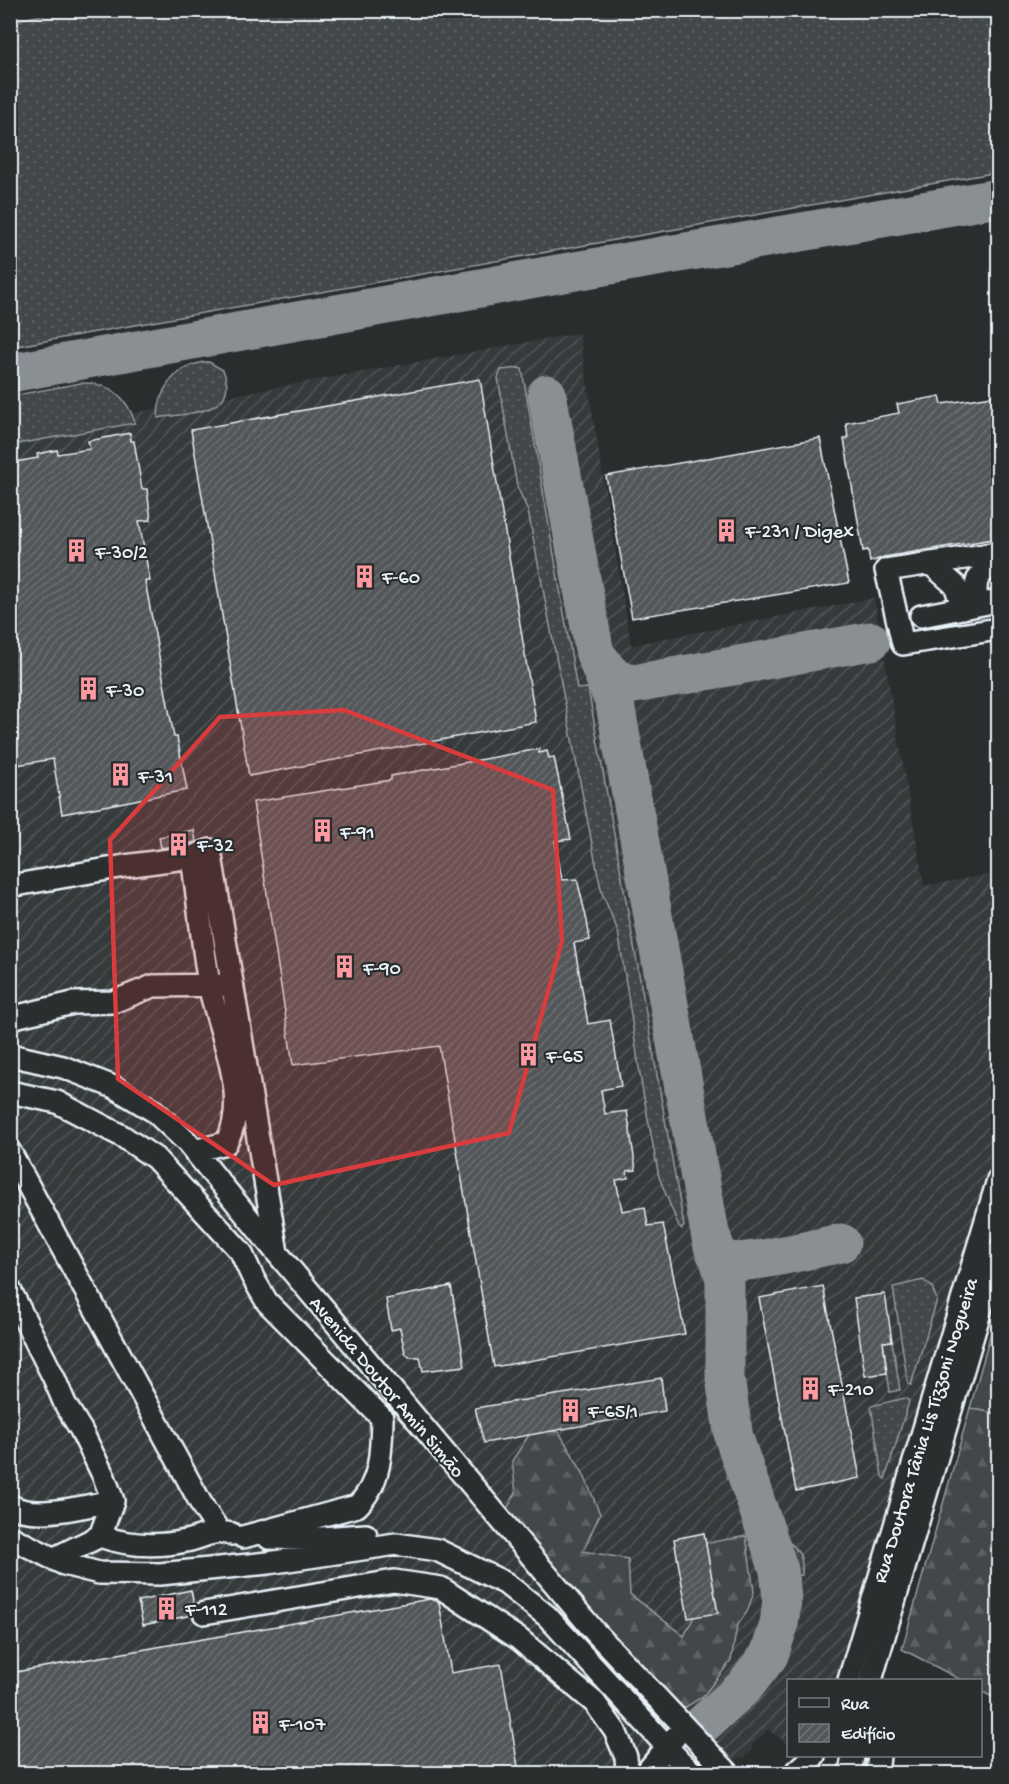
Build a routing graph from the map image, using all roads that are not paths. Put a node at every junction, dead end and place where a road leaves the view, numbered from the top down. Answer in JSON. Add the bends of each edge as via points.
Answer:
{"nodes":[{"id":1,"x":999,"y":553,"type":"edge"},
{"id":2,"x":999,"y":560,"type":"edge"},
{"id":3,"x":930,"y":563,"type":"junction"},
{"id":4,"x":999,"y":601,"type":"edge"},
{"id":5,"x":970,"y":606,"type":"junction"},
{"id":6,"x":921,"y":616,"type":"dead end"},
{"id":7,"x":999,"y":629,"type":"edge"},
{"id":8,"x":192,"y":857,"type":"junction"},
{"id":9,"x":10,"y":886,"type":"edge"},
{"id":10,"x":210,"y":985,"type":"junction"},
{"id":11,"x":232,"y":986,"type":"junction"},
{"id":12,"x":10,"y":1018,"type":"edge"},
{"id":13,"x":10,"y":1055,"type":"edge"},
{"id":14,"x":10,"y":1092,"type":"edge"},
{"id":15,"x":226,"y":1143,"type":"junction"},
{"id":16,"x":194,"y":1151,"type":"junction"},
{"id":17,"x":10,"y":1152,"type":"edge"},
{"id":18,"x":262,"y":1161,"type":"junction"},
{"id":19,"x":999,"y":1180,"type":"edge"},
{"id":20,"x":999,"y":1251,"type":"edge"},
{"id":21,"x":277,"y":1253,"type":"junction"},
{"id":22,"x":10,"y":1290,"type":"edge"},
{"id":23,"x":113,"y":1501,"type":"junction"},
{"id":24,"x":10,"y":1505,"type":"edge"},
{"id":25,"x":219,"y":1531,"type":"junction"},
{"id":26,"x":100,"y":1536,"type":"junction"},
{"id":27,"x":10,"y":1537,"type":"edge"},
{"id":28,"x":243,"y":1537,"type":"junction"},
{"id":29,"x":401,"y":1544,"type":"junction"},
{"id":30,"x":55,"y":1558,"type":"junction"},
{"id":31,"x":204,"y":1613,"type":"dead end"},
{"id":32,"x":849,"y":1679,"type":"edge"},
{"id":33,"x":873,"y":1679,"type":"edge"},
{"id":34,"x":684,"y":1728,"type":"junction"},
{"id":35,"x":812,"y":1757,"type":"edge"},
{"id":36,"x":853,"y":1757,"type":"edge"},
{"id":37,"x":879,"y":1757,"type":"edge"},
{"id":38,"x":682,"y":1763,"type":"edge"},
{"id":39,"x":627,"y":1773,"type":"edge"},
{"id":40,"x":645,"y":1773,"type":"edge"},
{"id":41,"x":729,"y":1773,"type":"edge"},
{"id":42,"x":794,"y":1773,"type":"edge"},
{"id":43,"x":850,"y":1773,"type":"edge"},
{"id":44,"x":877,"y":1773,"type":"edge"}],
"edges":[{"from":1,"to":3,"type":"street"},
{"from":2,"to":5,"type":"street","via":[[978,577]]},
{"from":3,"to":5,"type":"street","via":[[955,585]]},
{"from":3,"to":7,"type":"street","via":[[886,570],[903,644]]},
{"from":4,"to":5,"type":"street"},
{"from":5,"to":6,"type":"street"},
{"from":8,"to":9,"type":"street"},
{"from":8,"to":10,"type":"street"},
{"from":8,"to":11,"type":"street","via":[[210,850]]},
{"from":10,"to":11,"type":"street"},
{"from":10,"to":12,"type":"street","via":[[153,986],[113,1002],[73,1003]]},
{"from":10,"to":15,"type":"street","via":[[229,1058],[237,1111]]},
{"from":11,"to":18,"type":"street"},
{"from":13,"to":16,"type":"street","name":"Avenida Doutor Amin Simão","via":[[63,1067],[114,1087],[154,1111]]},
{"from":14,"to":28,"type":"street","via":[[57,1102],[155,1158],[242,1252],[267,1302],[382,1418],[377,1476],[357,1506]]},
{"from":15,"to":16,"type":"street"},
{"from":15,"to":18,"type":"street"},
{"from":16,"to":21,"type":"street","name":"Avenida Doutor Amin Simão"},
{"from":17,"to":25,"type":"street"},
{"from":18,"to":21,"type":"street"},
{"from":19,"to":32,"type":"street","name":"Rua Doutora Tânia Lis Tizzoni Nogueira"},
{"from":20,"to":33,"type":"street","name":"Rua Doutora Tânia Lis Tizzoni Nogueira"},
{"from":21,"to":34,"type":"street","name":"Avenida Doutor Amin Simão","via":[[595,1632]]},
{"from":22,"to":23,"type":"street"},
{"from":23,"to":24,"type":"street","via":[[41,1512]]},
{"from":23,"to":26,"type":"street"},
{"from":25,"to":26,"type":"street","via":[[151,1546]]},
{"from":25,"to":28,"type":"street"},
{"from":26,"to":30,"type":"street"},
{"from":27,"to":30,"type":"street"},
{"from":28,"to":29,"type":"street","via":[[306,1539],[365,1535],[395,1539]]},
{"from":29,"to":30,"type":"street","via":[[160,1574],[99,1573]]},
{"from":29,"to":38,"type":"street","via":[[437,1550],[505,1583],[547,1616]]},
{"from":31,"to":39,"type":"street","via":[[394,1581],[441,1588],[519,1639],[595,1704],[615,1731],[626,1758]]},
{"from":34,"to":38,"type":"street"},
{"from":34,"to":41,"type":"street","name":"Avenida Doutor Amin Simão"},
{"from":35,"to":42,"type":"street"},
{"from":36,"to":43,"type":"street"},
{"from":37,"to":44,"type":"street"},
{"from":38,"to":40,"type":"street"}]}
